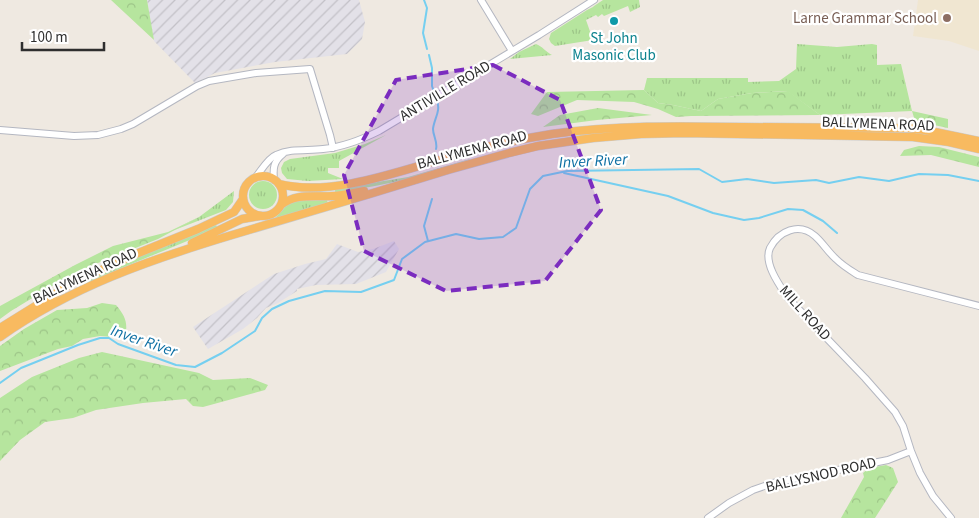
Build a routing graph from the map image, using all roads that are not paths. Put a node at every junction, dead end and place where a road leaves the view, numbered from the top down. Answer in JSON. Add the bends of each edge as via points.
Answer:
{"nodes":[{"id":1,"x":482,"y":0,"type":"edge"},
{"id":2,"x":594,"y":0,"type":"edge"},
{"id":3,"x":512,"y":51,"type":"junction"},
{"id":4,"x":0,"y":130,"type":"edge"},
{"id":5,"x":979,"y":141,"type":"edge"},
{"id":6,"x":333,"y":148,"type":"junction"},
{"id":7,"x":979,"y":149,"type":"edge"},
{"id":8,"x":286,"y":152,"type":"junction"},
{"id":9,"x":255,"y":178,"type":"junction"},
{"id":10,"x":276,"y":182,"type":"junction"},
{"id":11,"x":405,"y":182,"type":"junction"},
{"id":12,"x":243,"y":199,"type":"junction"},
{"id":13,"x":281,"y":205,"type":"junction"},
{"id":14,"x":260,"y":216,"type":"junction"},
{"id":15,"x":134,"y":267,"type":"junction"},
{"id":16,"x":979,"y":306,"type":"edge"},
{"id":17,"x":0,"y":328,"type":"edge"},
{"id":18,"x":0,"y":337,"type":"edge"},
{"id":19,"x":910,"y":451,"type":"junction"},
{"id":20,"x":708,"y":518,"type":"edge"},
{"id":21,"x":951,"y":518,"type":"edge"}],
"edges":[{"from":1,"to":3,"type":"street"},
{"from":2,"to":3,"type":"street","name":"ANTIVILLE ROAD"},
{"from":3,"to":6,"type":"street","name":"ANTIVILLE ROAD","via":[[379,131]]},
{"from":4,"to":6,"type":"street","via":[[98,135],[133,124],[209,81],[310,68]]},
{"from":5,"to":10,"type":"highway","name":"BALLYMENA ROAD","via":[[908,128],[616,128],[553,134],[499,144],[352,183],[308,188],[288,187]]},
{"from":6,"to":8,"type":"street","name":"ANTIVILLE ROAD"},
{"from":7,"to":11,"type":"highway","name":"BALLYMENA ROAD","via":[[913,136],[641,134],[538,146]]},
{"from":8,"to":9,"type":"street","name":"ANTIVILLE ROAD","via":[[271,158]]},
{"from":8,"to":10,"type":"street","via":[[274,164]]},
{"from":9,"to":10,"type":"highway","via":[[268,177]]},
{"from":9,"to":12,"type":"highway","via":[[245,186]]},
{"from":10,"to":13,"type":"highway","via":[[282,194]]},
{"from":11,"to":13,"type":"highway","via":[[348,194],[296,197]]},
{"from":11,"to":15,"type":"highway","name":"BALLYMENA ROAD"},
{"from":12,"to":14,"type":"highway","via":[[249,210]]},
{"from":12,"to":17,"type":"highway","name":"BALLYMENA ROAD","via":[[234,212],[71,284]]},
{"from":13,"to":14,"type":"highway","via":[[272,214]]},
{"from":14,"to":15,"type":"highway","via":[[242,219]]},
{"from":15,"to":18,"type":"highway","name":"BALLYMENA ROAD","via":[[53,304]]},
{"from":16,"to":19,"type":"street","name":"MILL ROAD","via":[[858,275],[841,265],[806,230],[788,231],[778,237],[770,248],[769,263],[780,286],[895,412]]},
{"from":19,"to":20,"type":"street","name":"BALLYSNOD ROAD","via":[[881,462],[773,483],[753,490]]},
{"from":19,"to":21,"type":"street","name":"MILL ROAD","via":[[929,490]]}]}
